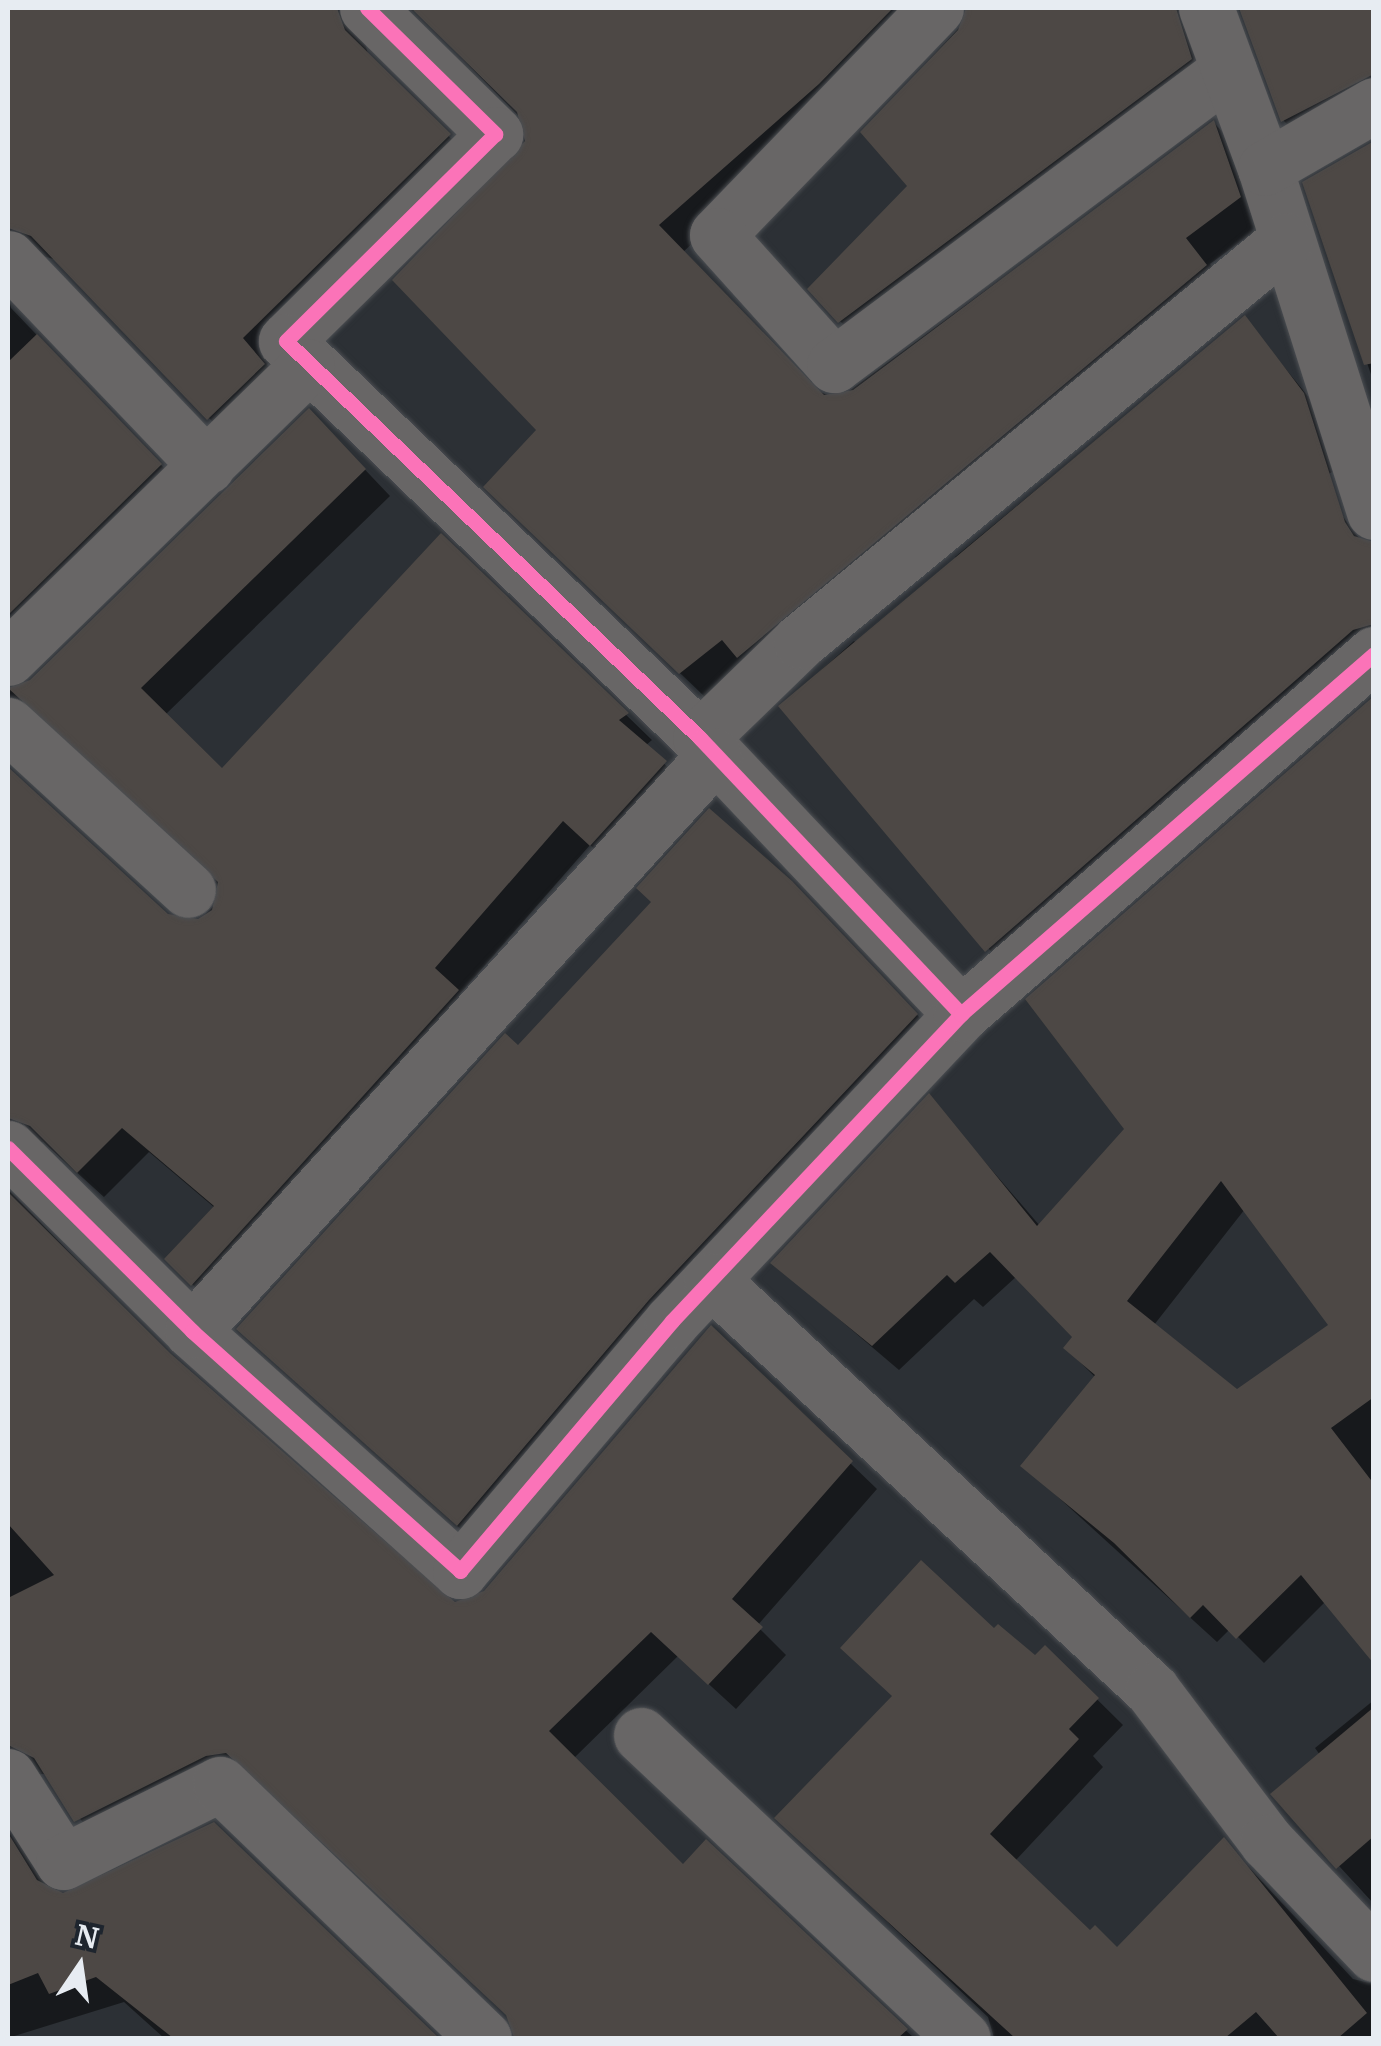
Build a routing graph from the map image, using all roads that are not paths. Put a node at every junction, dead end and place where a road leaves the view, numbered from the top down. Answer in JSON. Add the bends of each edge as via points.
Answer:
{"nodes":[{"id":1,"x":367,"y":8,"type":"edge"},
{"id":2,"x":936,"y":8,"type":"edge"},
{"id":3,"x":1206,"y":8,"type":"edge"},
{"id":4,"x":1229,"y":70,"type":"junction"},
{"id":5,"x":1374,"y":104,"type":"edge"},
{"id":6,"x":1265,"y":168,"type":"junction"},
{"id":7,"x":1284,"y":241,"type":"junction"},
{"id":8,"x":15,"y":282,"type":"edge"},
{"id":9,"x":307,"y":366,"type":"junction"},
{"id":10,"x":208,"y":466,"type":"junction"},
{"id":11,"x":1374,"y":512,"type":"edge"},
{"id":12,"x":1374,"y":654,"type":"edge"},
{"id":13,"x":8,"y":658,"type":"edge"},
{"id":14,"x":8,"y":725,"type":"edge"},
{"id":15,"x":707,"y":747,"type":"junction"},
{"id":16,"x":188,"y":890,"type":"dead end"},
{"id":17,"x":961,"y":1014,"type":"junction"},
{"id":18,"x":8,"y":1148,"type":"edge"},
{"id":19,"x":711,"y":1280,"type":"junction"},
{"id":20,"x":192,"y":1332,"type":"junction"},
{"id":21,"x":641,"y":1734,"type":"dead end"},
{"id":22,"x":8,"y":1776,"type":"edge"},
{"id":23,"x":1374,"y":1954,"type":"edge"},
{"id":24,"x":484,"y":2038,"type":"edge"},
{"id":25,"x":963,"y":2038,"type":"edge"}],
"edges":[{"from":1,"to":9,"type":"street","via":[[495,134],[286,342]]},
{"from":2,"to":4,"type":"street","via":[[717,235],[834,365]]},
{"from":3,"to":4,"type":"street"},
{"from":4,"to":6,"type":"street"},
{"from":5,"to":6,"type":"street"},
{"from":6,"to":7,"type":"street"},
{"from":7,"to":11,"type":"street"},
{"from":7,"to":15,"type":"street","via":[[800,640]]},
{"from":8,"to":10,"type":"street"},
{"from":9,"to":10,"type":"street"},
{"from":9,"to":15,"type":"street"},
{"from":10,"to":13,"type":"street"},
{"from":12,"to":17,"type":"street"},
{"from":14,"to":16,"type":"street"},
{"from":15,"to":17,"type":"street"},
{"from":15,"to":20,"type":"street"},
{"from":17,"to":19,"type":"street"},
{"from":18,"to":20,"type":"street"},
{"from":19,"to":20,"type":"street","via":[[460,1571]]},
{"from":19,"to":23,"type":"street","via":[[1152,1690],[1267,1842]]},
{"from":21,"to":25,"type":"street"},
{"from":22,"to":24,"type":"street","via":[[63,1862],[220,1784]]}]}
